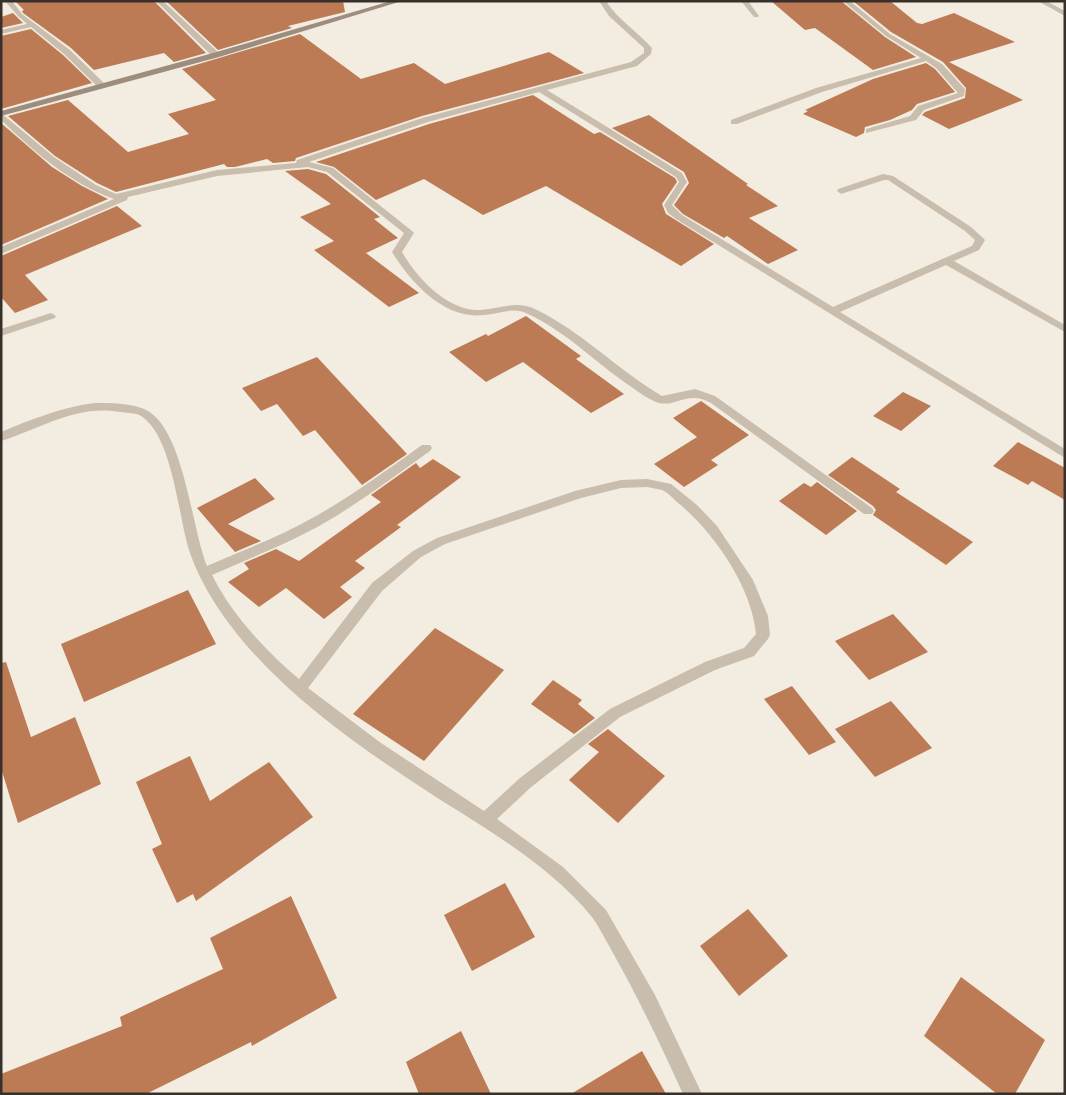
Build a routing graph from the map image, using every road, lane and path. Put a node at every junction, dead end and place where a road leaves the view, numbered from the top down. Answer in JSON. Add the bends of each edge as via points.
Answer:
{"nodes":[{"id":1,"x":8,"y":1,"type":"edge"},
{"id":2,"x":159,"y":1,"type":"edge"},
{"id":3,"x":399,"y":1,"type":"edge"},
{"id":4,"x":602,"y":1,"type":"edge"},
{"id":5,"x":744,"y":1,"type":"edge"},
{"id":6,"x":846,"y":1,"type":"edge"},
{"id":7,"x":1041,"y":1,"type":"edge"},
{"id":8,"x":386,"y":3,"type":"edge"},
{"id":9,"x":1065,"y":14,"type":"edge"},
{"id":10,"x":756,"y":16,"type":"dead end"},
{"id":11,"x":32,"y":25,"type":"junction"},
{"id":12,"x":1,"y":32,"type":"edge"},
{"id":13,"x":216,"y":55,"type":"junction"},
{"id":14,"x":928,"y":58,"type":"junction"},
{"id":15,"x":101,"y":85,"type":"junction"},
{"id":16,"x":540,"y":89,"type":"junction"},
{"id":17,"x":1,"y":114,"type":"edge"},
{"id":18,"x":734,"y":122,"type":"dead end"},
{"id":19,"x":869,"y":131,"type":"dead end"},
{"id":20,"x":295,"y":164,"type":"junction"},
{"id":21,"x":841,"y":191,"type":"dead end"},
{"id":22,"x":128,"y":195,"type":"junction"},
{"id":23,"x":1,"y":251,"type":"edge"},
{"id":24,"x":947,"y":261,"type":"junction"},
{"id":25,"x":833,"y":310,"type":"junction"},
{"id":26,"x":51,"y":316,"type":"dead end"},
{"id":27,"x":1065,"y":329,"type":"edge"},
{"id":28,"x":1,"y":333,"type":"edge"},
{"id":29,"x":1,"y":437,"type":"edge"},
{"id":30,"x":426,"y":448,"type":"dead end"},
{"id":31,"x":1065,"y":454,"type":"edge"},
{"id":32,"x":868,"y":511,"type":"dead end"},
{"id":33,"x":205,"y":572,"type":"junction"},
{"id":34,"x":300,"y":688,"type":"junction"},
{"id":35,"x":486,"y":819,"type":"junction"},
{"id":36,"x":693,"y":1094,"type":"edge"}],
"edges":[{"from":1,"to":11,"type":"street"},
{"from":2,"to":13,"type":"street"},
{"from":3,"to":8,"type":"main road"},
{"from":4,"to":16,"type":"street","via":[[613,18],[648,48],[648,54],[634,64]]},
{"from":5,"to":10,"type":"street"},
{"from":6,"to":14,"type":"street","via":[[888,35]]},
{"from":7,"to":9,"type":"street"},
{"from":8,"to":13,"type":"main road"},
{"from":11,"to":12,"type":"street"},
{"from":11,"to":15,"type":"street","via":[[67,52]]},
{"from":13,"to":15,"type":"main road"},
{"from":14,"to":18,"type":"street","via":[[819,90]]},
{"from":14,"to":19,"type":"street","via":[[952,79],[961,94],[921,108],[913,118]]},
{"from":15,"to":17,"type":"main road"},
{"from":16,"to":20,"type":"street","via":[[425,120]]},
{"from":16,"to":25,"type":"street","via":[[679,175],[683,182],[668,205],[671,211]]},
{"from":17,"to":22,"type":"street","via":[[25,138],[74,175],[105,194],[114,197]]},
{"from":20,"to":22,"type":"street","via":[[196,177]]},
{"from":20,"to":32,"type":"street","via":[[330,170],[401,225],[409,233],[397,252],[401,260],[442,300],[477,314],[521,306],[571,335],[659,399],[696,393],[706,396],[726,407]]},
{"from":21,"to":24,"type":"street","via":[[883,177],[890,178],[980,240],[976,248]]},
{"from":22,"to":23,"type":"street"},
{"from":24,"to":25,"type":"street"},
{"from":24,"to":27,"type":"street"},
{"from":25,"to":31,"type":"street"},
{"from":26,"to":28,"type":"street"},
{"from":29,"to":33,"type":"street","via":[[73,409],[110,404],[143,413],[157,426],[169,446],[196,553]]},
{"from":30,"to":33,"type":"street","via":[[320,520]]},
{"from":33,"to":34,"type":"street","via":[[230,617],[264,656]]},
{"from":34,"to":35,"type":"street","via":[[355,732]]},
{"from":34,"to":35,"type":"street","via":[[377,587],[417,554],[441,541],[579,494],[621,484],[647,483],[667,487],[693,508],[718,537],[748,584],[761,616],[763,635],[749,652],[710,666],[615,713],[525,783]]},
{"from":35,"to":36,"type":"street","via":[[542,858],[570,882],[599,914],[632,969]]}]}
